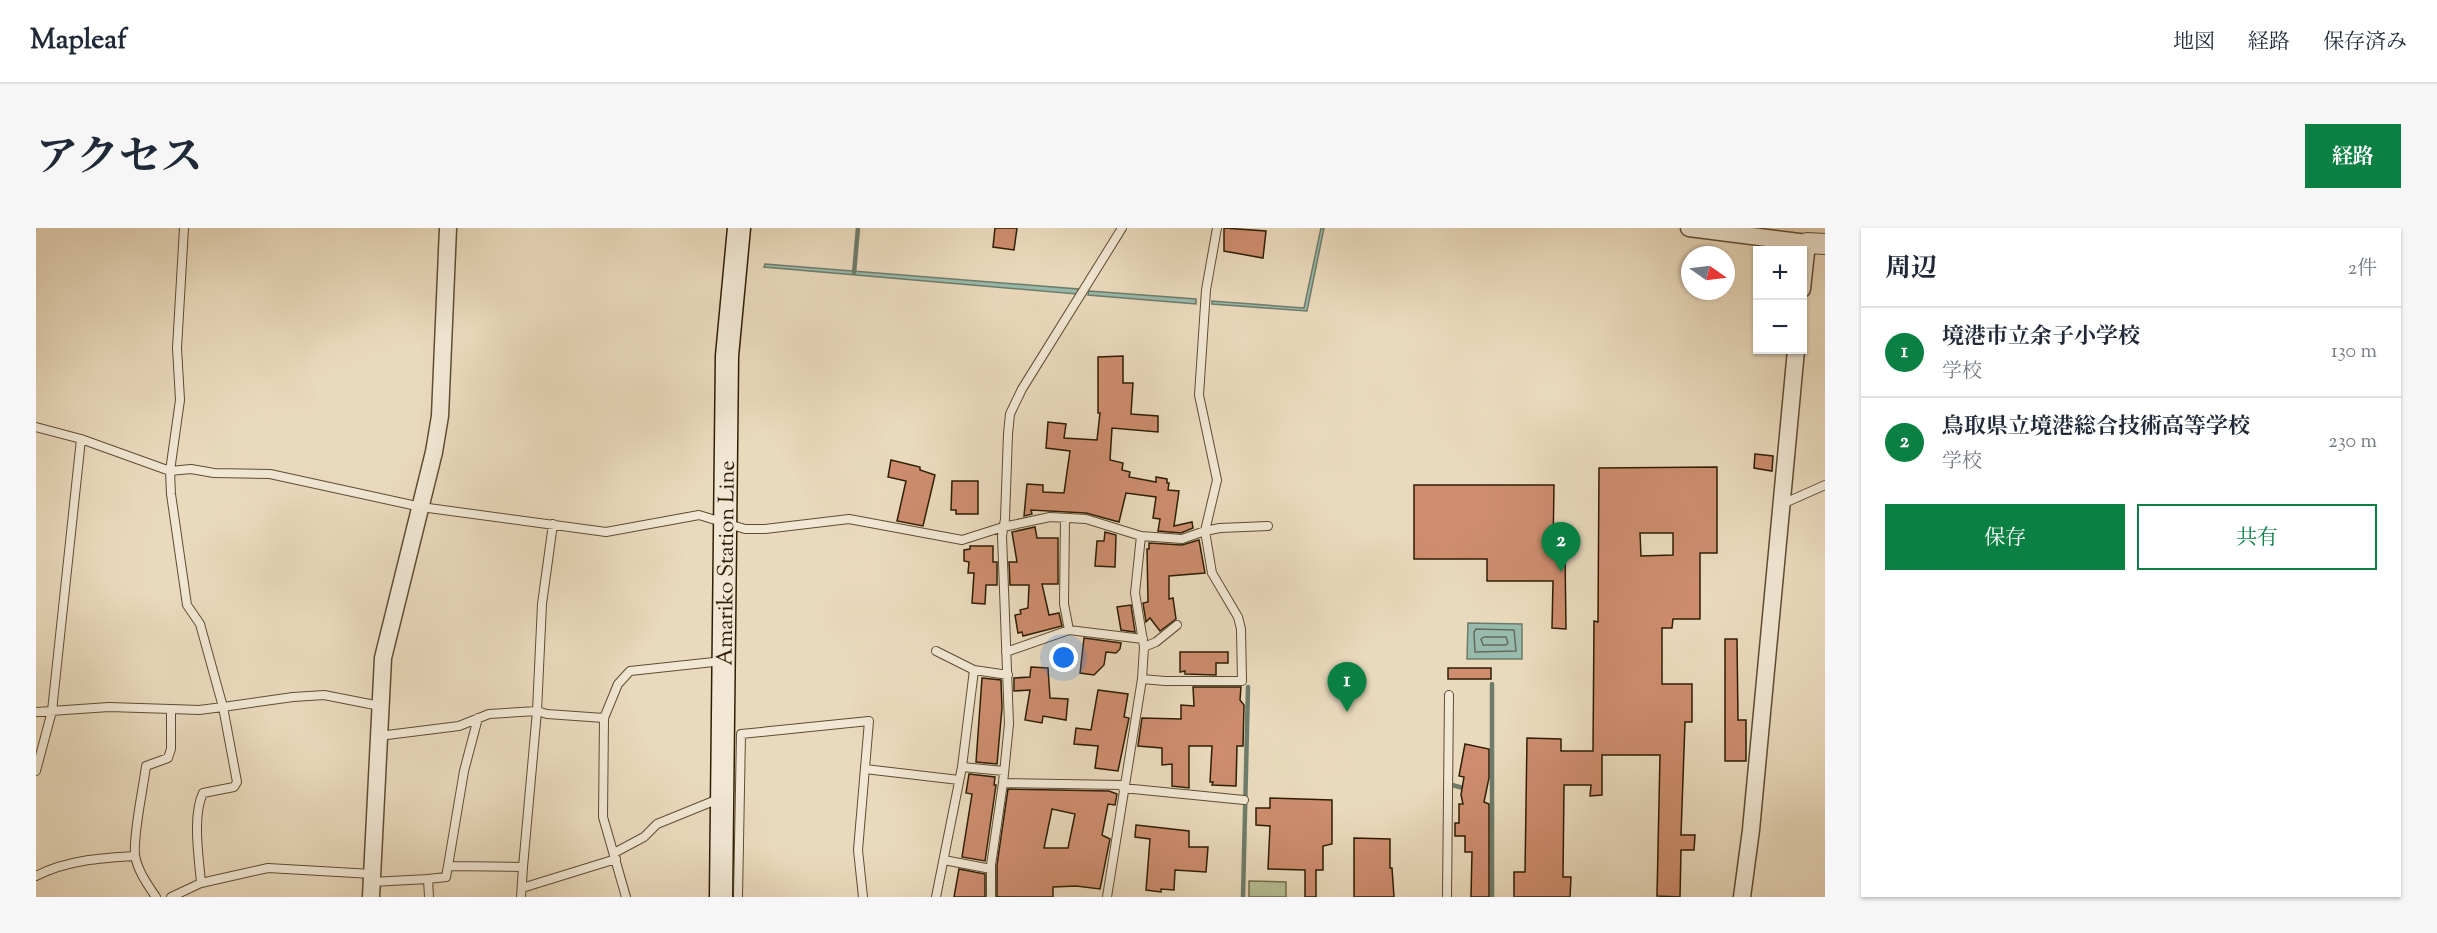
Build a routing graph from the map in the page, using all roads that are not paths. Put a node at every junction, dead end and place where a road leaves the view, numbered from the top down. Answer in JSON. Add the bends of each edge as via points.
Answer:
{"nodes":[{"id":1,"x":184,"y":228,"type":"edge"},
{"id":2,"x":448,"y":228,"type":"edge"},
{"id":3,"x":739,"y":228,"type":"edge"},
{"id":4,"x":1122,"y":228,"type":"edge"},
{"id":5,"x":1217,"y":228,"type":"edge"},
{"id":6,"x":1689,"y":228,"type":"edge"},
{"id":7,"x":1816,"y":243,"type":"edge"},
{"id":8,"x":1807,"y":276,"type":"edge"},
{"id":9,"x":1796,"y":354,"type":"edge"},
{"id":10,"x":36,"y":427,"type":"edge"},
{"id":11,"x":81,"y":439,"type":"junction"},
{"id":12,"x":170,"y":471,"type":"junction"},
{"id":13,"x":1825,"y":485,"type":"edge"},
{"id":14,"x":1780,"y":506,"type":"junction"},
{"id":15,"x":421,"y":507,"type":"junction"},
{"id":16,"x":1065,"y":518,"type":"junction"},
{"id":17,"x":553,"y":524,"type":"junction"},
{"id":18,"x":724,"y":525,"type":"junction"},
{"id":19,"x":1268,"y":526,"type":"dead end"},
{"id":20,"x":1003,"y":527,"type":"junction"},
{"id":21,"x":1205,"y":531,"type":"junction"},
{"id":22,"x":1141,"y":536,"type":"junction"},
{"id":23,"x":1178,"y":624,"type":"dead end"},
{"id":24,"x":1069,"y":630,"type":"junction"},
{"id":25,"x":1143,"y":643,"type":"junction"},
{"id":26,"x":936,"y":651,"type":"dead end"},
{"id":27,"x":1006,"y":652,"type":"junction"},
{"id":28,"x":723,"y":661,"type":"junction"},
{"id":29,"x":974,"y":670,"type":"junction"},
{"id":30,"x":1008,"y":675,"type":"junction"},
{"id":31,"x":1142,"y":679,"type":"junction"},
{"id":32,"x":1449,"y":695,"type":"dead end"},
{"id":33,"x":380,"y":706,"type":"junction"},
{"id":34,"x":223,"y":707,"type":"junction"},
{"id":35,"x":171,"y":710,"type":"junction"},
{"id":36,"x":52,"y":711,"type":"junction"},
{"id":37,"x":537,"y":711,"type":"junction"},
{"id":38,"x":36,"y":712,"type":"edge"},
{"id":39,"x":478,"y":718,"type":"junction"},
{"id":40,"x":604,"y":718,"type":"junction"},
{"id":41,"x":378,"y":736,"type":"junction"},
{"id":42,"x":962,"y":767,"type":"junction"},
{"id":43,"x":865,"y":769,"type":"junction"},
{"id":44,"x":36,"y":771,"type":"edge"},
{"id":45,"x":1004,"y":771,"type":"junction"},
{"id":46,"x":959,"y":780,"type":"junction"},
{"id":47,"x":1003,"y":783,"type":"junction"},
{"id":48,"x":1123,"y":787,"type":"junction"},
{"id":49,"x":722,"y":798,"type":"junction"},
{"id":50,"x":1244,"y":800,"type":"dead end"},
{"id":51,"x":135,"y":856,"type":"junction"},
{"id":52,"x":615,"y":856,"type":"junction"},
{"id":53,"x":944,"y":860,"type":"junction"},
{"id":54,"x":448,"y":866,"type":"junction"},
{"id":55,"x":523,"y":867,"type":"junction"},
{"id":56,"x":991,"y":869,"type":"junction"},
{"id":57,"x":36,"y":876,"type":"edge"},
{"id":58,"x":428,"y":879,"type":"junction"},
{"id":59,"x":201,"y":883,"type":"junction"},
{"id":60,"x":372,"y":884,"type":"edge"},
{"id":61,"x":522,"y":892,"type":"edge"},
{"id":62,"x":156,"y":897,"type":"edge"},
{"id":63,"x":171,"y":897,"type":"edge"},
{"id":64,"x":429,"y":897,"type":"edge"},
{"id":65,"x":626,"y":897,"type":"edge"},
{"id":66,"x":721,"y":897,"type":"edge"},
{"id":67,"x":738,"y":897,"type":"edge"},
{"id":68,"x":863,"y":897,"type":"edge"},
{"id":69,"x":936,"y":897,"type":"edge"},
{"id":70,"x":991,"y":897,"type":"edge"},
{"id":71,"x":1107,"y":897,"type":"edge"},
{"id":72,"x":1448,"y":897,"type":"edge"},
{"id":73,"x":1742,"y":897,"type":"edge"}],
"edges":[{"from":1,"to":12,"type":"lane","via":[[177,348],[180,400]]},
{"from":2,"to":15,"type":"street","via":[[440,416]]},
{"from":3,"to":18,"type":"main road","name":"Amariko Station Line","via":[[727,356]]},
{"from":4,"to":20,"type":"lane","via":[[1022,389],[1011,414]]},
{"from":5,"to":21,"type":"lane","via":[[1206,290],[1199,395],[1217,480]]},
{"from":6,"to":7,"type":"street"},
{"from":7,"to":8,"type":"street"},
{"from":9,"to":14,"type":"street"},
{"from":10,"to":11,"type":"lane"},
{"from":11,"to":12,"type":"lane"},
{"from":11,"to":36,"type":"lane"},
{"from":12,"to":15,"type":"lane","via":[[270,474]]},
{"from":12,"to":34,"type":"lane","via":[[187,605],[200,624]]},
{"from":13,"to":14,"type":"lane"},
{"from":14,"to":73,"type":"street"},
{"from":15,"to":17,"type":"lane"},
{"from":15,"to":33,"type":"street","via":[[383,658]]},
{"from":16,"to":20,"type":"lane","via":[[1050,517]]},
{"from":16,"to":22,"type":"lane","via":[[1086,519]]},
{"from":16,"to":24,"type":"lane","via":[[1064,604]]},
{"from":17,"to":18,"type":"lane","via":[[606,532],[699,515]]},
{"from":17,"to":37,"type":"lane","via":[[542,604]]},
{"from":18,"to":20,"type":"lane","via":[[765,529],[849,519],[962,540]]},
{"from":18,"to":28,"type":"main road","name":"Amariko Station Line"},
{"from":19,"to":21,"type":"lane"},
{"from":20,"to":27,"type":"lane"},
{"from":21,"to":22,"type":"lane","via":[[1182,539]]},
{"from":21,"to":31,"type":"lane","via":[[1212,573],[1240,623],[1242,681]]},
{"from":22,"to":25,"type":"lane","via":[[1135,593]]},
{"from":23,"to":25,"type":"lane","via":[[1156,642]]},
{"from":24,"to":25,"type":"lane"},
{"from":24,"to":27,"type":"lane"},
{"from":25,"to":31,"type":"lane"},
{"from":26,"to":29,"type":"lane"},
{"from":27,"to":30,"type":"lane"},
{"from":28,"to":40,"type":"lane","via":[[630,671],[618,684]]},
{"from":28,"to":49,"type":"main road","name":"Amariko Station Line"},
{"from":29,"to":30,"type":"lane"},
{"from":29,"to":42,"type":"lane"},
{"from":30,"to":45,"type":"lane"},
{"from":31,"to":48,"type":"lane"},
{"from":32,"to":72,"type":"lane"},
{"from":33,"to":34,"type":"lane","via":[[324,695]]},
{"from":33,"to":41,"type":"street"},
{"from":34,"to":35,"type":"lane"},
{"from":34,"to":59,"type":"lane","via":[[237,782],[234,787],[203,793],[199,801]]},
{"from":35,"to":36,"type":"lane","via":[[109,707]]},
{"from":35,"to":51,"type":"lane","via":[[168,758],[146,766]]},
{"from":36,"to":38,"type":"lane"},
{"from":36,"to":44,"type":"lane"},
{"from":37,"to":39,"type":"lane"},
{"from":37,"to":40,"type":"lane"},
{"from":37,"to":55,"type":"lane"},
{"from":39,"to":41,"type":"lane","via":[[459,726]]},
{"from":39,"to":54,"type":"lane","via":[[464,771]]},
{"from":40,"to":52,"type":"lane","via":[[603,818]]},
{"from":41,"to":60,"type":"street"},
{"from":42,"to":45,"type":"lane"},
{"from":42,"to":46,"type":"lane"},
{"from":43,"to":46,"type":"lane"},
{"from":43,"to":67,"type":"lane","via":[[869,721],[741,735]]},
{"from":43,"to":68,"type":"lane","via":[[858,850]]},
{"from":45,"to":47,"type":"lane"},
{"from":46,"to":53,"type":"lane"},
{"from":47,"to":48,"type":"lane"},
{"from":47,"to":56,"type":"lane"},
{"from":48,"to":50,"type":"lane"},
{"from":48,"to":71,"type":"lane"},
{"from":49,"to":52,"type":"lane","via":[[657,824]]},
{"from":49,"to":66,"type":"main road","name":"Amariko Station Line"},
{"from":51,"to":57,"type":"lane","via":[[56,866]]},
{"from":51,"to":62,"type":"lane"},
{"from":52,"to":61,"type":"lane"},
{"from":52,"to":65,"type":"lane"},
{"from":53,"to":56,"type":"lane"},
{"from":53,"to":69,"type":"lane"},
{"from":54,"to":55,"type":"lane"},
{"from":54,"to":58,"type":"lane","via":[[446,876]]},
{"from":55,"to":61,"type":"lane"},
{"from":56,"to":70,"type":"lane"},
{"from":58,"to":60,"type":"lane"},
{"from":58,"to":64,"type":"lane"},
{"from":59,"to":60,"type":"lane","via":[[268,868]]},
{"from":59,"to":63,"type":"lane"}]}
